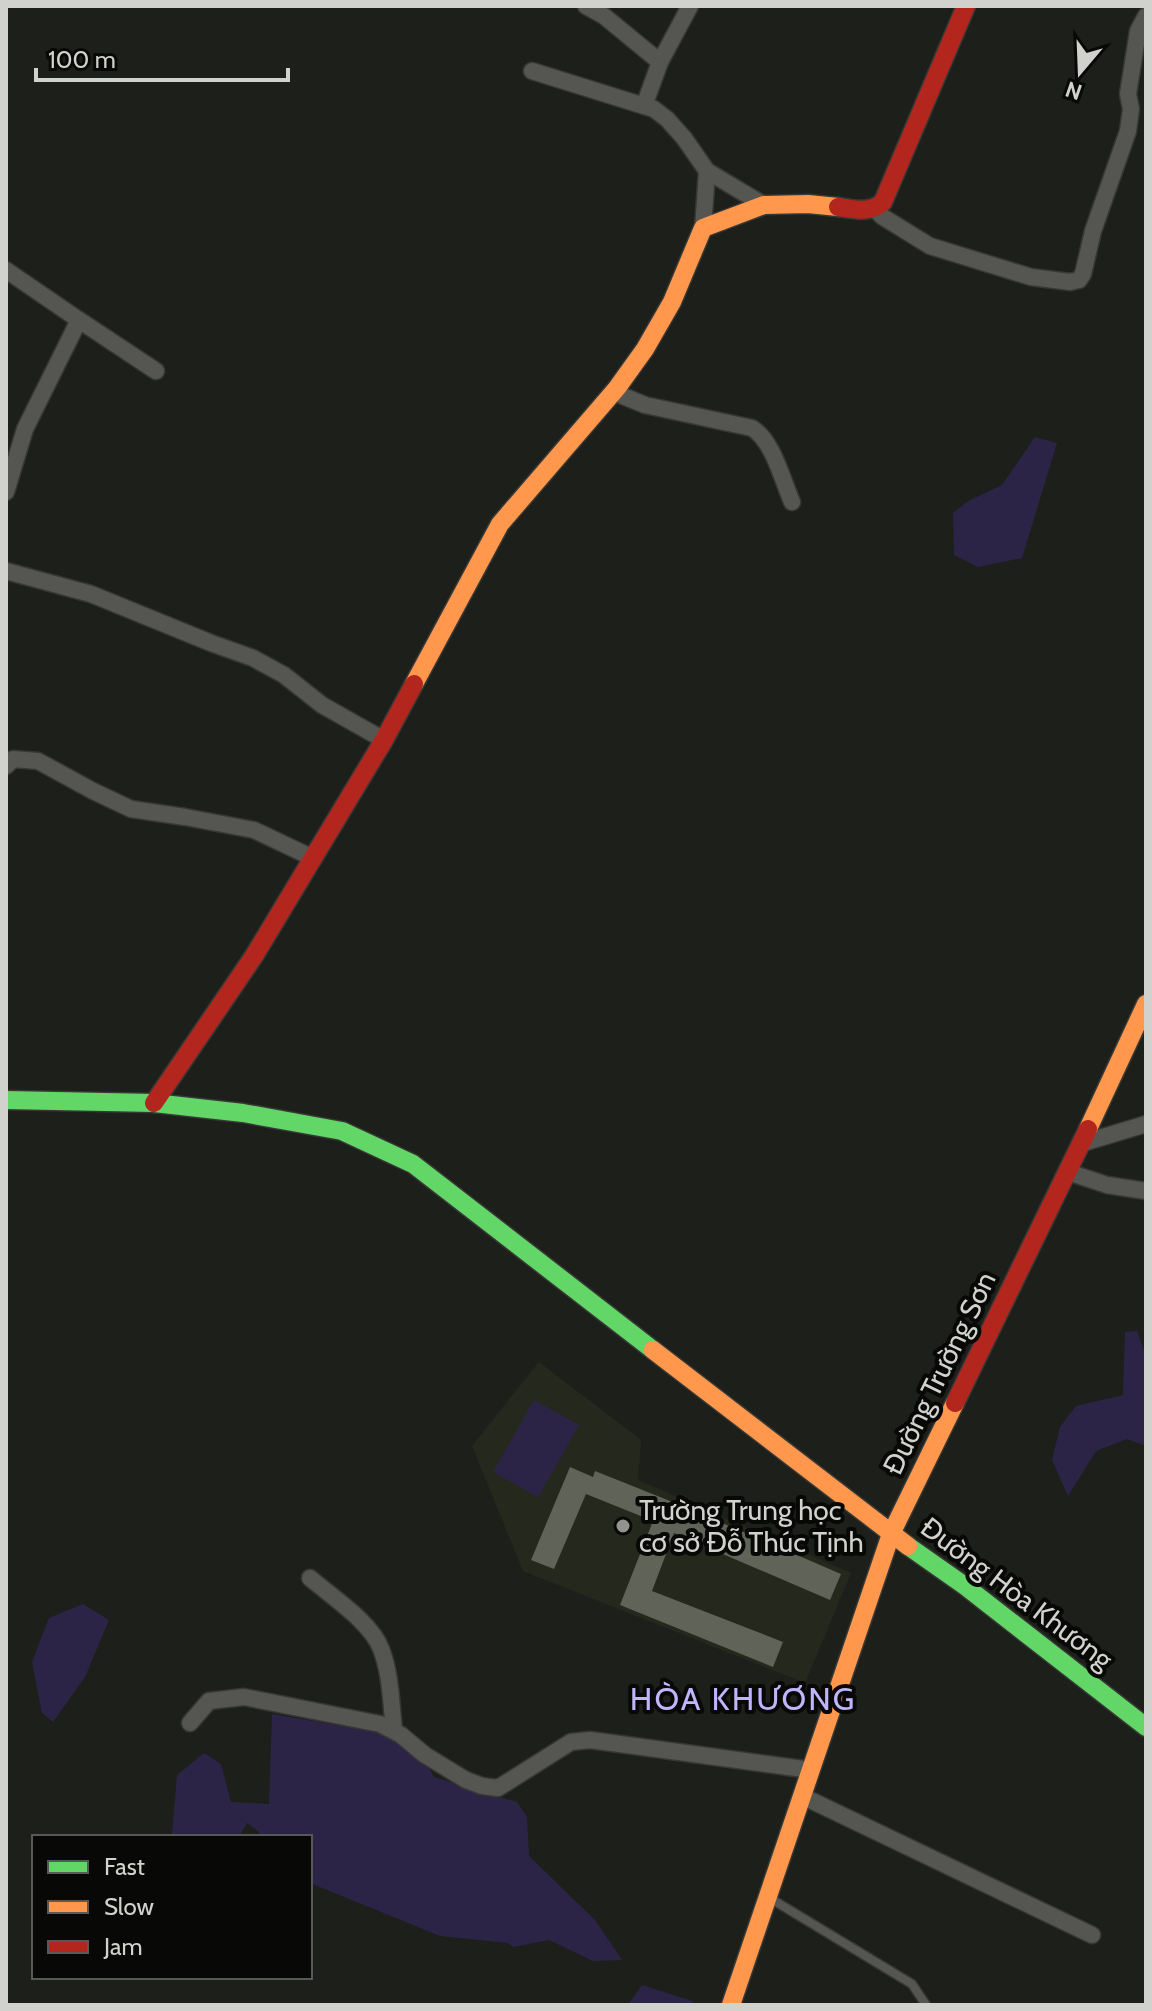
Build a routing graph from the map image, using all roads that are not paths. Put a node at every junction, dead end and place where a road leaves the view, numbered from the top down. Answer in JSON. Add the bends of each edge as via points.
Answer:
{"nodes":[{"id":1,"x":586,"y":6,"type":"edge"},
{"id":2,"x":690,"y":6,"type":"edge"},
{"id":3,"x":966,"y":6,"type":"edge"},
{"id":4,"x":1146,"y":16,"type":"edge"},
{"id":5,"x":660,"y":62,"type":"junction"},
{"id":6,"x":532,"y":71,"type":"dead end"},
{"id":7,"x":644,"y":106,"type":"junction"},
{"id":8,"x":707,"y":171,"type":"junction"},
{"id":9,"x":764,"y":205,"type":"junction"},
{"id":10,"x":875,"y":209,"type":"junction"},
{"id":11,"x":703,"y":228,"type":"junction"},
{"id":12,"x":6,"y":270,"type":"edge"},
{"id":13,"x":79,"y":320,"type":"junction"},
{"id":14,"x":156,"y":371,"type":"dead end"},
{"id":15,"x":617,"y":388,"type":"junction"},
{"id":16,"x":6,"y":492,"type":"edge"},
{"id":17,"x":792,"y":502,"type":"dead end"},
{"id":18,"x":6,"y":571,"type":"edge"},
{"id":19,"x":384,"y":740,"type":"junction"},
{"id":20,"x":6,"y":766,"type":"edge"},
{"id":21,"x":313,"y":858,"type":"junction"},
{"id":22,"x":1146,"y":1004,"type":"edge"},
{"id":23,"x":6,"y":1100,"type":"edge"},
{"id":24,"x":154,"y":1103,"type":"junction"},
{"id":25,"x":1146,"y":1124,"type":"edge"},
{"id":26,"x":1082,"y":1143,"type":"junction"},
{"id":27,"x":1068,"y":1172,"type":"junction"},
{"id":28,"x":1146,"y":1191,"type":"edge"},
{"id":29,"x":891,"y":1534,"type":"junction"},
{"id":30,"x":310,"y":1578,"type":"dead end"},
{"id":31,"x":190,"y":1723,"type":"dead end"},
{"id":32,"x":1146,"y":1727,"type":"edge"},
{"id":33,"x":394,"y":1730,"type":"junction"},
{"id":34,"x":811,"y":1770,"type":"junction"},
{"id":35,"x":802,"y":1796,"type":"junction"},
{"id":36,"x":768,"y":1897,"type":"junction"},
{"id":37,"x":1092,"y":1935,"type":"dead end"},
{"id":38,"x":731,"y":2005,"type":"edge"},
{"id":39,"x":926,"y":2005,"type":"edge"}],
"edges":[{"from":1,"to":5,"type":"street"},
{"from":2,"to":5,"type":"street"},
{"from":3,"to":10,"type":"main road","via":[[889,191]]},
{"from":4,"to":10,"type":"street","via":[[1138,31],[1128,94],[1128,131],[1079,280],[1031,277],[930,246]]},
{"from":5,"to":7,"type":"street"},
{"from":6,"to":7,"type":"street"},
{"from":7,"to":8,"type":"street","via":[[667,119]]},
{"from":8,"to":9,"type":"street"},
{"from":8,"to":11,"type":"street"},
{"from":9,"to":10,"type":"main road"},
{"from":9,"to":11,"type":"main road"},
{"from":11,"to":15,"type":"main road","via":[[672,302]]},
{"from":12,"to":13,"type":"street"},
{"from":13,"to":14,"type":"street"},
{"from":13,"to":16,"type":"street","via":[[25,429]]},
{"from":15,"to":17,"type":"street","via":[[645,405],[760,433]]},
{"from":15,"to":19,"type":"main road","via":[[500,524]]},
{"from":18,"to":19,"type":"street","via":[[91,594],[253,658]]},
{"from":19,"to":21,"type":"main road"},
{"from":20,"to":21,"type":"street","via":[[13,759],[38,761],[131,809],[254,830]]},
{"from":21,"to":24,"type":"main road"},
{"from":22,"to":26,"type":"main road","name":"Đường Trường Sơn"},
{"from":23,"to":24,"type":"main road","name":"Đường Hòa Khương"},
{"from":24,"to":29,"type":"main road","name":"Đường Hòa Khương","via":[[342,1131],[413,1164]]},
{"from":25,"to":26,"type":"street"},
{"from":26,"to":27,"type":"main road","name":"Đường Trường Sơn"},
{"from":27,"to":28,"type":"street"},
{"from":27,"to":29,"type":"main road","name":"Đường Trường Sơn"},
{"from":29,"to":32,"type":"main road","name":"Đường Hòa Khương"},
{"from":29,"to":34,"type":"main road","name":"Đường Trường Sơn"},
{"from":30,"to":33,"type":"street","via":[[370,1629],[381,1648]]},
{"from":31,"to":33,"type":"street","via":[[209,1701],[244,1697]]},
{"from":33,"to":34,"type":"street","via":[[445,1769],[498,1788],[571,1742],[590,1740]]},
{"from":34,"to":35,"type":"main road","name":"Đường Trường Sơn"},
{"from":35,"to":36,"type":"main road","name":"Đường Trường Sơn"},
{"from":35,"to":37,"type":"street"},
{"from":36,"to":38,"type":"main road","name":"Đường Trường Sơn"},
{"from":36,"to":39,"type":"lane","via":[[912,1984]]}]}
